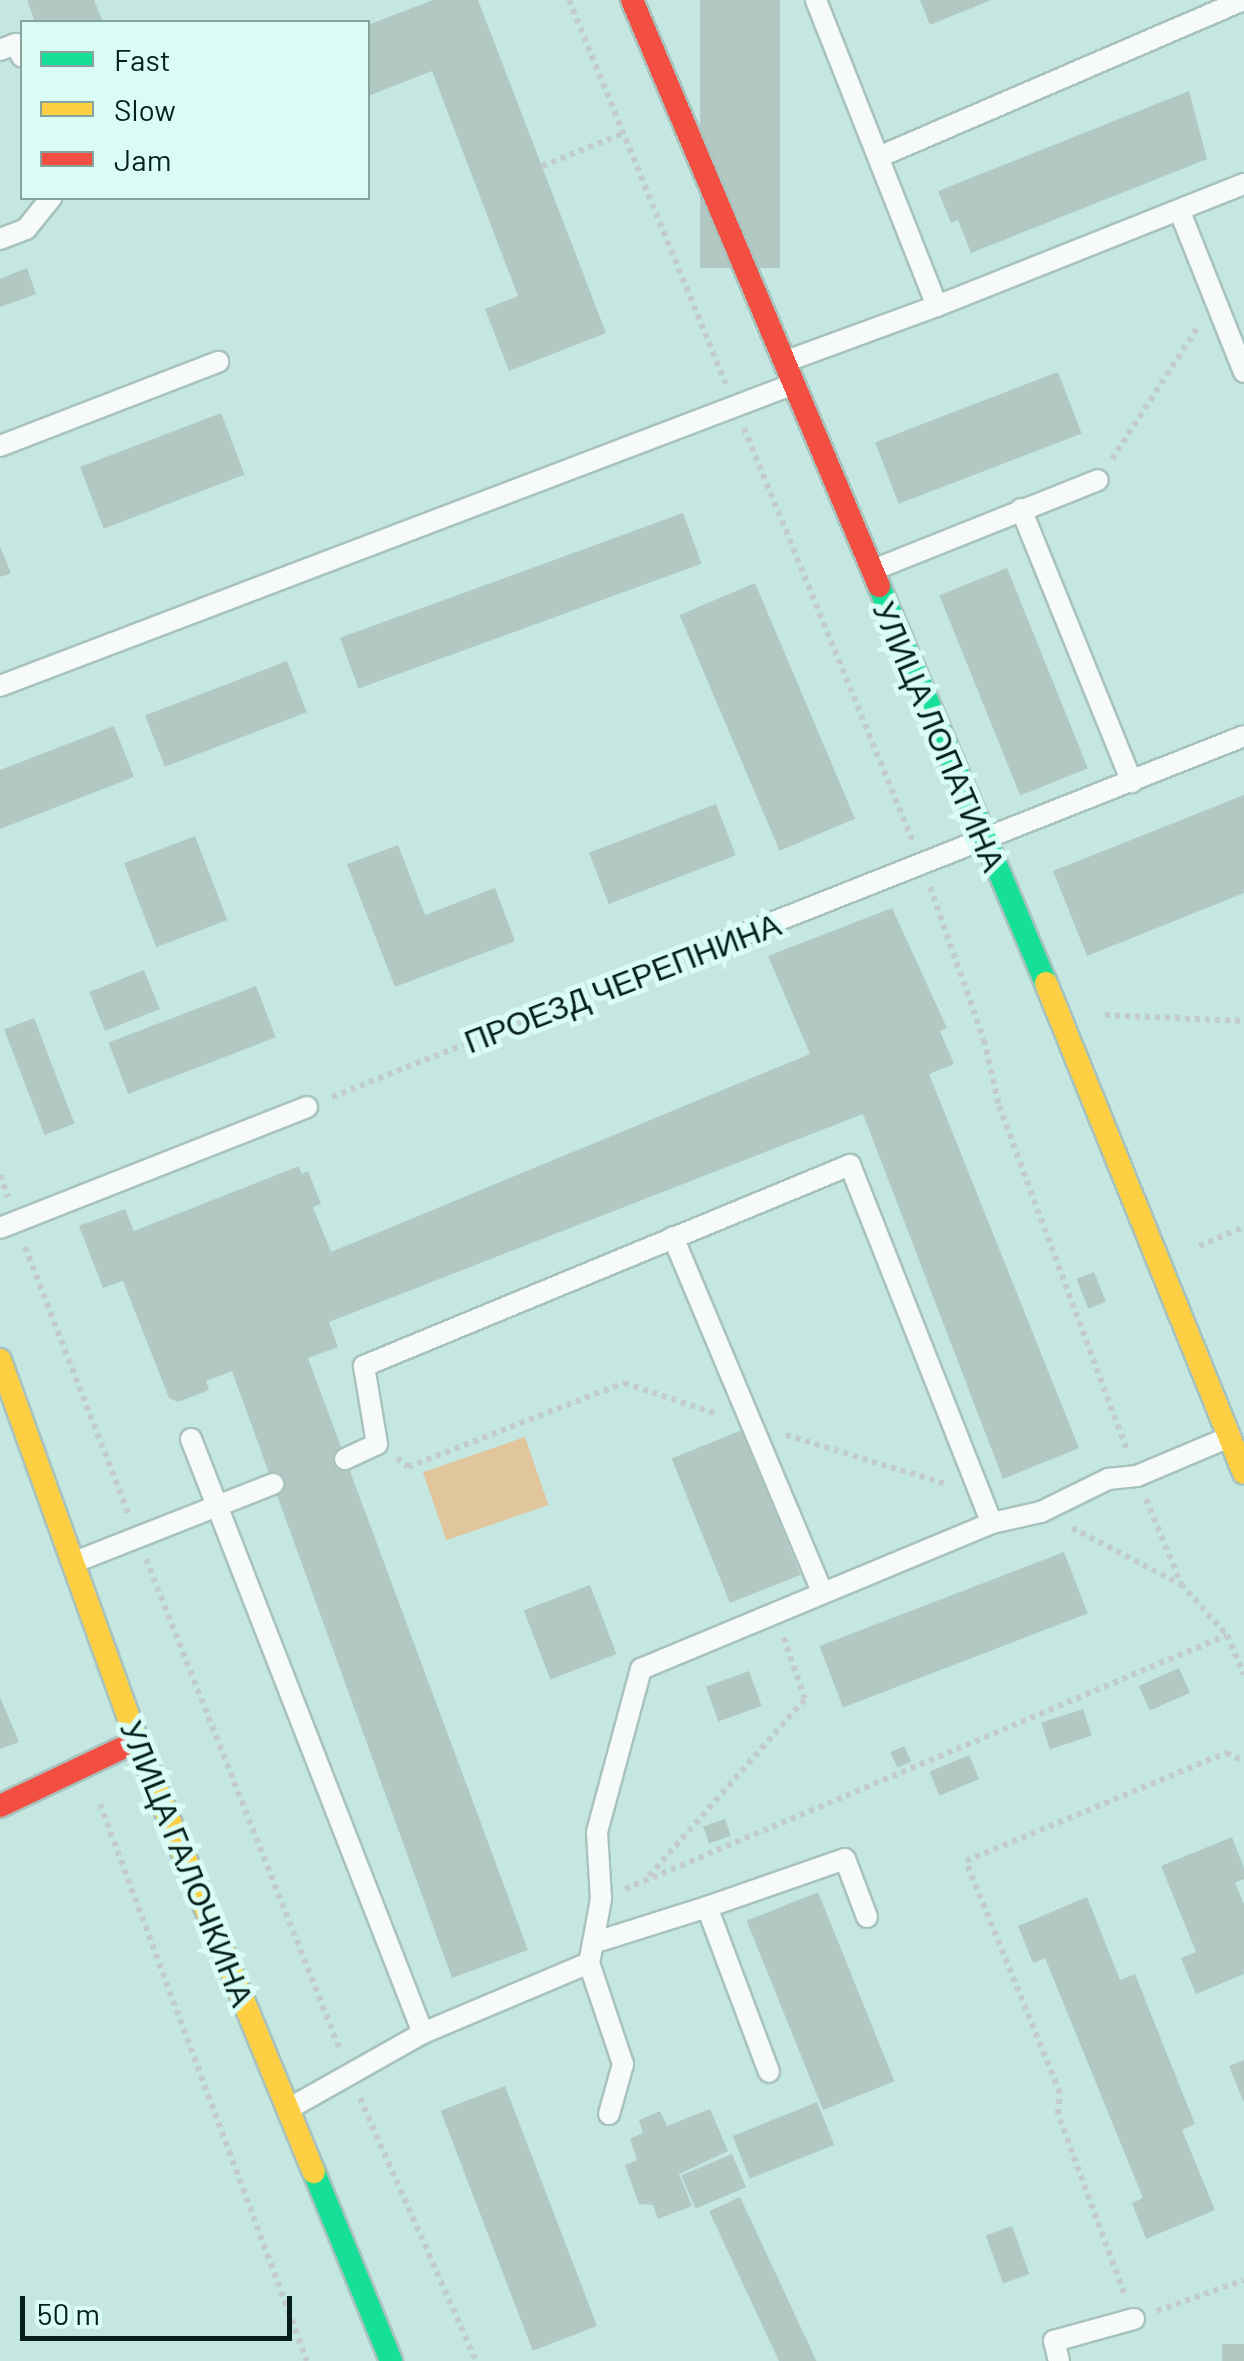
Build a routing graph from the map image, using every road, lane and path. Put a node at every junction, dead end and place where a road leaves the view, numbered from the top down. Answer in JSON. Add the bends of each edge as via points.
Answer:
{"nodes":[{"id":1,"x":569,"y":0,"type":"edge"},
{"id":2,"x":632,"y":0,"type":"edge"},
{"id":3,"x":816,"y":0,"type":"edge"},
{"id":4,"x":1242,"y":9,"type":"edge"},
{"id":5,"x":0,"y":50,"type":"edge"},
{"id":6,"x":20,"y":53,"type":"edge"},
{"id":7,"x":624,"y":133,"type":"junction"},
{"id":8,"x":882,"y":156,"type":"junction"},
{"id":9,"x":542,"y":166,"type":"dead end"},
{"id":10,"x":1244,"y":184,"type":"edge"},
{"id":11,"x":49,"y":200,"type":"edge"},
{"id":12,"x":1180,"y":212,"type":"junction"},
{"id":13,"x":0,"y":238,"type":"edge"},
{"id":14,"x":1215,"y":300,"type":"junction"},
{"id":15,"x":937,"y":306,"type":"junction"},
{"id":16,"x":218,"y":362,"type":"dead end"},
{"id":17,"x":784,"y":362,"type":"junction"},
{"id":18,"x":1244,"y":372,"type":"edge"},
{"id":19,"x":793,"y":384,"type":"junction"},
{"id":20,"x":735,"y":406,"type":"junction"},
{"id":21,"x":0,"y":446,"type":"edge"},
{"id":22,"x":1098,"y":480,"type":"joint"},
{"id":23,"x":1020,"y":510,"type":"junction"},
{"id":24,"x":871,"y":571,"type":"junction"},
{"id":25,"x":0,"y":686,"type":"edge"},
{"id":26,"x":1244,"y":736,"type":"edge"},
{"id":27,"x":1132,"y":782,"type":"junction"},
{"id":28,"x":984,"y":842,"type":"junction"},
{"id":29,"x":922,"y":866,"type":"junction"},
{"id":30,"x":721,"y":943,"type":"joint"},
{"id":31,"x":1092,"y":1015,"type":"dead end"},
{"id":32,"x":1244,"y":1020,"type":"edge"},
{"id":33,"x":307,"y":1106,"type":"joint"},
{"id":34,"x":0,"y":1175,"type":"edge"},
{"id":35,"x":8,"y":1226,"type":"edge"},
{"id":36,"x":1244,"y":1227,"type":"edge"},
{"id":37,"x":673,"y":1237,"type":"junction"},
{"id":38,"x":1188,"y":1251,"type":"dead end"},
{"id":39,"x":0,"y":1360,"type":"edge"},
{"id":40,"x":752,"y":1425,"type":"junction"},
{"id":41,"x":1229,"y":1437,"type":"junction"},
{"id":42,"x":191,"y":1439,"type":"dead end"},
{"id":43,"x":377,"y":1444,"type":"junction"},
{"id":44,"x":345,"y":1459,"type":"dead end"},
{"id":45,"x":1244,"y":1473,"type":"edge"},
{"id":46,"x":1137,"y":1476,"type":"junction"},
{"id":47,"x":273,"y":1484,"type":"dead end"},
{"id":48,"x":981,"y":1494,"type":"junction"},
{"id":49,"x":221,"y":1507,"type":"junction"},
{"id":50,"x":1041,"y":1512,"type":"junction"},
{"id":51,"x":992,"y":1522,"type":"junction"},
{"id":52,"x":138,"y":1539,"type":"junction"},
{"id":53,"x":72,"y":1564,"type":"junction"},
{"id":54,"x":1182,"y":1584,"type":"junction"},
{"id":55,"x":823,"y":1592,"type":"junction"},
{"id":56,"x":776,"y":1616,"type":"junction"},
{"id":57,"x":1227,"y":1635,"type":"junction"},
{"id":58,"x":1244,"y":1674,"type":"edge"},
{"id":59,"x":138,"y":1741,"type":"junction"},
{"id":60,"x":1244,"y":1760,"type":"edge"},
{"id":61,"x":85,"y":1764,"type":"junction"},
{"id":62,"x":0,"y":1806,"type":"edge"},
{"id":63,"x":646,"y":1880,"type":"junction"},
{"id":64,"x":602,"y":1899,"type":"junction"},
{"id":65,"x":707,"y":1907,"type":"junction"},
{"id":66,"x":867,"y":1917,"type":"dead end"},
{"id":67,"x":591,"y":1953,"type":"junction"},
{"id":68,"x":423,"y":2033,"type":"junction"},
{"id":69,"x":769,"y":2072,"type":"dead end"},
{"id":70,"x":351,"y":2078,"type":"junction"},
{"id":71,"x":289,"y":2109,"type":"junction"},
{"id":72,"x":608,"y":2114,"type":"dead end"},
{"id":73,"x":1244,"y":2280,"type":"edge"},
{"id":74,"x":1134,"y":2320,"type":"junction"},
{"id":75,"x":307,"y":2361,"type":"edge"},
{"id":76,"x":390,"y":2361,"type":"edge"},
{"id":77,"x":476,"y":2361,"type":"edge"},
{"id":78,"x":1059,"y":2361,"type":"edge"}],
"edges":[{"from":1,"to":7,"type":"path"},
{"from":2,"to":17,"type":"street","name":"УЛИЦА ЛОПАТИНА"},
{"from":3,"to":8,"type":"lane"},
{"from":4,"to":8,"type":"lane"},
{"from":5,"to":6,"type":"lane","via":[[16,44]]},
{"from":7,"to":9,"type":"path"},
{"from":7,"to":20,"type":"path"},
{"from":8,"to":15,"type":"lane"},
{"from":10,"to":12,"type":"lane"},
{"from":11,"to":13,"type":"lane","via":[[26,228]]},
{"from":12,"to":14,"type":"lane"},
{"from":12,"to":15,"type":"lane"},
{"from":14,"to":18,"type":"lane"},
{"from":14,"to":22,"type":"path"},
{"from":15,"to":17,"type":"lane"},
{"from":16,"to":21,"type":"lane"},
{"from":17,"to":19,"type":"street","name":"УЛИЦА ЛОПАТИНА"},
{"from":19,"to":20,"type":"lane"},
{"from":19,"to":24,"type":"street","name":"УЛИЦА ЛОПАТИНА"},
{"from":20,"to":25,"type":"lane"},
{"from":20,"to":29,"type":"path"},
{"from":22,"to":23,"type":"lane"},
{"from":23,"to":24,"type":"lane"},
{"from":23,"to":27,"type":"lane"},
{"from":24,"to":28,"type":"street","name":"УЛИЦА ЛОПАТИНА"},
{"from":26,"to":27,"type":"lane","name":"ПРОЕЗД ЧЕРЕПНИНА"},
{"from":27,"to":28,"type":"lane","name":"ПРОЕЗД ЧЕРЕПНИНА"},
{"from":28,"to":29,"type":"lane","name":"ПРОЕЗД ЧЕРЕПНИНА"},
{"from":28,"to":41,"type":"street","name":"УЛИЦА ЛОПАТИНА","via":[[1143,1214]]},
{"from":29,"to":30,"type":"lane","name":"ПРОЕЗД ЧЕРЕПНИНА"},
{"from":29,"to":46,"type":"path","via":[[984,1040],[998,1106]]},
{"from":30,"to":33,"type":"path","name":"ПРОЕЗД ЧЕРЕПНИНА"},
{"from":31,"to":32,"type":"path"},
{"from":33,"to":35,"type":"lane"},
{"from":34,"to":35,"type":"path"},
{"from":35,"to":52,"type":"path"},
{"from":36,"to":38,"type":"path"},
{"from":37,"to":40,"type":"lane"},
{"from":37,"to":43,"type":"lane","via":[[364,1366]]},
{"from":37,"to":48,"type":"lane","via":[[850,1166]]},
{"from":39,"to":53,"type":"street","name":"УЛИЦА ГАЛОЧКИНА"},
{"from":40,"to":43,"type":"path","via":[[624,1383],[408,1466]]},
{"from":40,"to":48,"type":"path"},
{"from":40,"to":55,"type":"lane"},
{"from":41,"to":45,"type":"street","name":"УЛИЦА ЛОПАТИНА"},
{"from":41,"to":46,"type":"lane"},
{"from":42,"to":49,"type":"lane"},
{"from":43,"to":44,"type":"lane"},
{"from":46,"to":50,"type":"lane","via":[[1108,1479]]},
{"from":46,"to":54,"type":"path"},
{"from":47,"to":49,"type":"lane"},
{"from":48,"to":51,"type":"lane"},
{"from":49,"to":52,"type":"lane"},
{"from":49,"to":68,"type":"lane"},
{"from":50,"to":51,"type":"lane"},
{"from":50,"to":54,"type":"path"},
{"from":51,"to":55,"type":"lane"},
{"from":52,"to":53,"type":"lane"},
{"from":52,"to":70,"type":"path"},
{"from":53,"to":59,"type":"street","name":"УЛИЦА ГАЛОЧКИНА"},
{"from":54,"to":57,"type":"path"},
{"from":55,"to":56,"type":"lane"},
{"from":56,"to":63,"type":"path","via":[[805,1699]]},
{"from":56,"to":64,"type":"lane","via":[[642,1669],[596,1832]]},
{"from":57,"to":58,"type":"path"},
{"from":57,"to":63,"type":"path"},
{"from":59,"to":61,"type":"street"},
{"from":59,"to":71,"type":"street","name":"УЛИЦА ГАЛОЧКИНА"},
{"from":60,"to":74,"type":"path","via":[[1226,1753],[966,1861],[1060,2093],[1058,2114]]},
{"from":61,"to":62,"type":"street"},
{"from":61,"to":75,"type":"path"},
{"from":63,"to":64,"type":"path"},
{"from":64,"to":67,"type":"lane"},
{"from":65,"to":66,"type":"lane","via":[[845,1858]]},
{"from":65,"to":67,"type":"lane"},
{"from":65,"to":69,"type":"lane"},
{"from":67,"to":68,"type":"lane"},
{"from":67,"to":72,"type":"lane","via":[[623,2064]]},
{"from":68,"to":70,"type":"lane"},
{"from":70,"to":71,"type":"lane"},
{"from":70,"to":77,"type":"path"},
{"from":71,"to":76,"type":"street","name":"УЛИЦА ГАЛОЧКИНА"},
{"from":73,"to":74,"type":"path"},
{"from":74,"to":78,"type":"lane","via":[[1054,2341]]}]}
